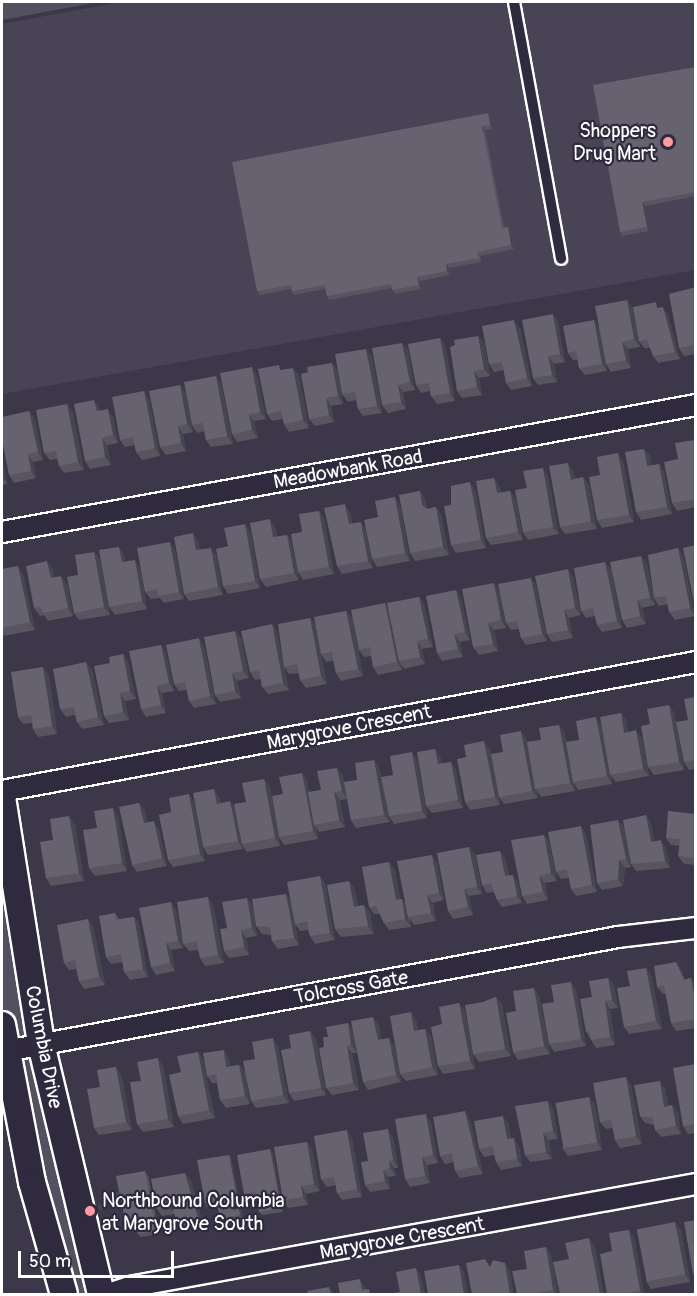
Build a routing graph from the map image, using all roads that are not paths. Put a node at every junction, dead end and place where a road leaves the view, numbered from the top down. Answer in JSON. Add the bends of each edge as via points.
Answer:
{"nodes":[{"id":1,"x":514,"y":2,"type":"edge"},
{"id":2,"x":561,"y":258,"type":"dead end"},
{"id":3,"x":696,"y":405,"type":"edge"},
{"id":4,"x":2,"y":532,"type":"edge"},
{"id":5,"x":696,"y":662,"type":"edge"},
{"id":6,"x":2,"y":791,"type":"edge"},
{"id":7,"x":2,"y":797,"type":"edge"},
{"id":8,"x":696,"y":928,"type":"edge"},
{"id":9,"x":2,"y":1025,"type":"edge"},
{"id":10,"x":41,"y":1044,"type":"junction"},
{"id":11,"x":6,"y":1051,"type":"junction"},
{"id":12,"x":696,"y":1184,"type":"edge"},
{"id":13,"x":64,"y":1294,"type":"edge"},
{"id":14,"x":101,"y":1294,"type":"edge"},
{"id":15,"x":108,"y":1294,"type":"edge"}],
"edges":[{"from":1,"to":2,"type":"lane"},
{"from":3,"to":4,"type":"street","name":"Meadowbank Road"},
{"from":5,"to":6,"type":"street","name":"Marygrove Crescent"},
{"from":7,"to":10,"type":"street","name":"Columbia Drive"},
{"from":8,"to":10,"type":"street","name":"Tolcross Gate","via":[[618,938]]},
{"from":9,"to":11,"type":"street","name":"Columbia Drive"},
{"from":10,"to":11,"type":"street","name":"Tolcross Gate"},
{"from":10,"to":14,"type":"street","name":"Columbia Drive"},
{"from":11,"to":13,"type":"street","name":"Columbia Drive","via":[[32,1182]]},
{"from":12,"to":15,"type":"street","name":"Marygrove Crescent","via":[[129,1287]]}]}
